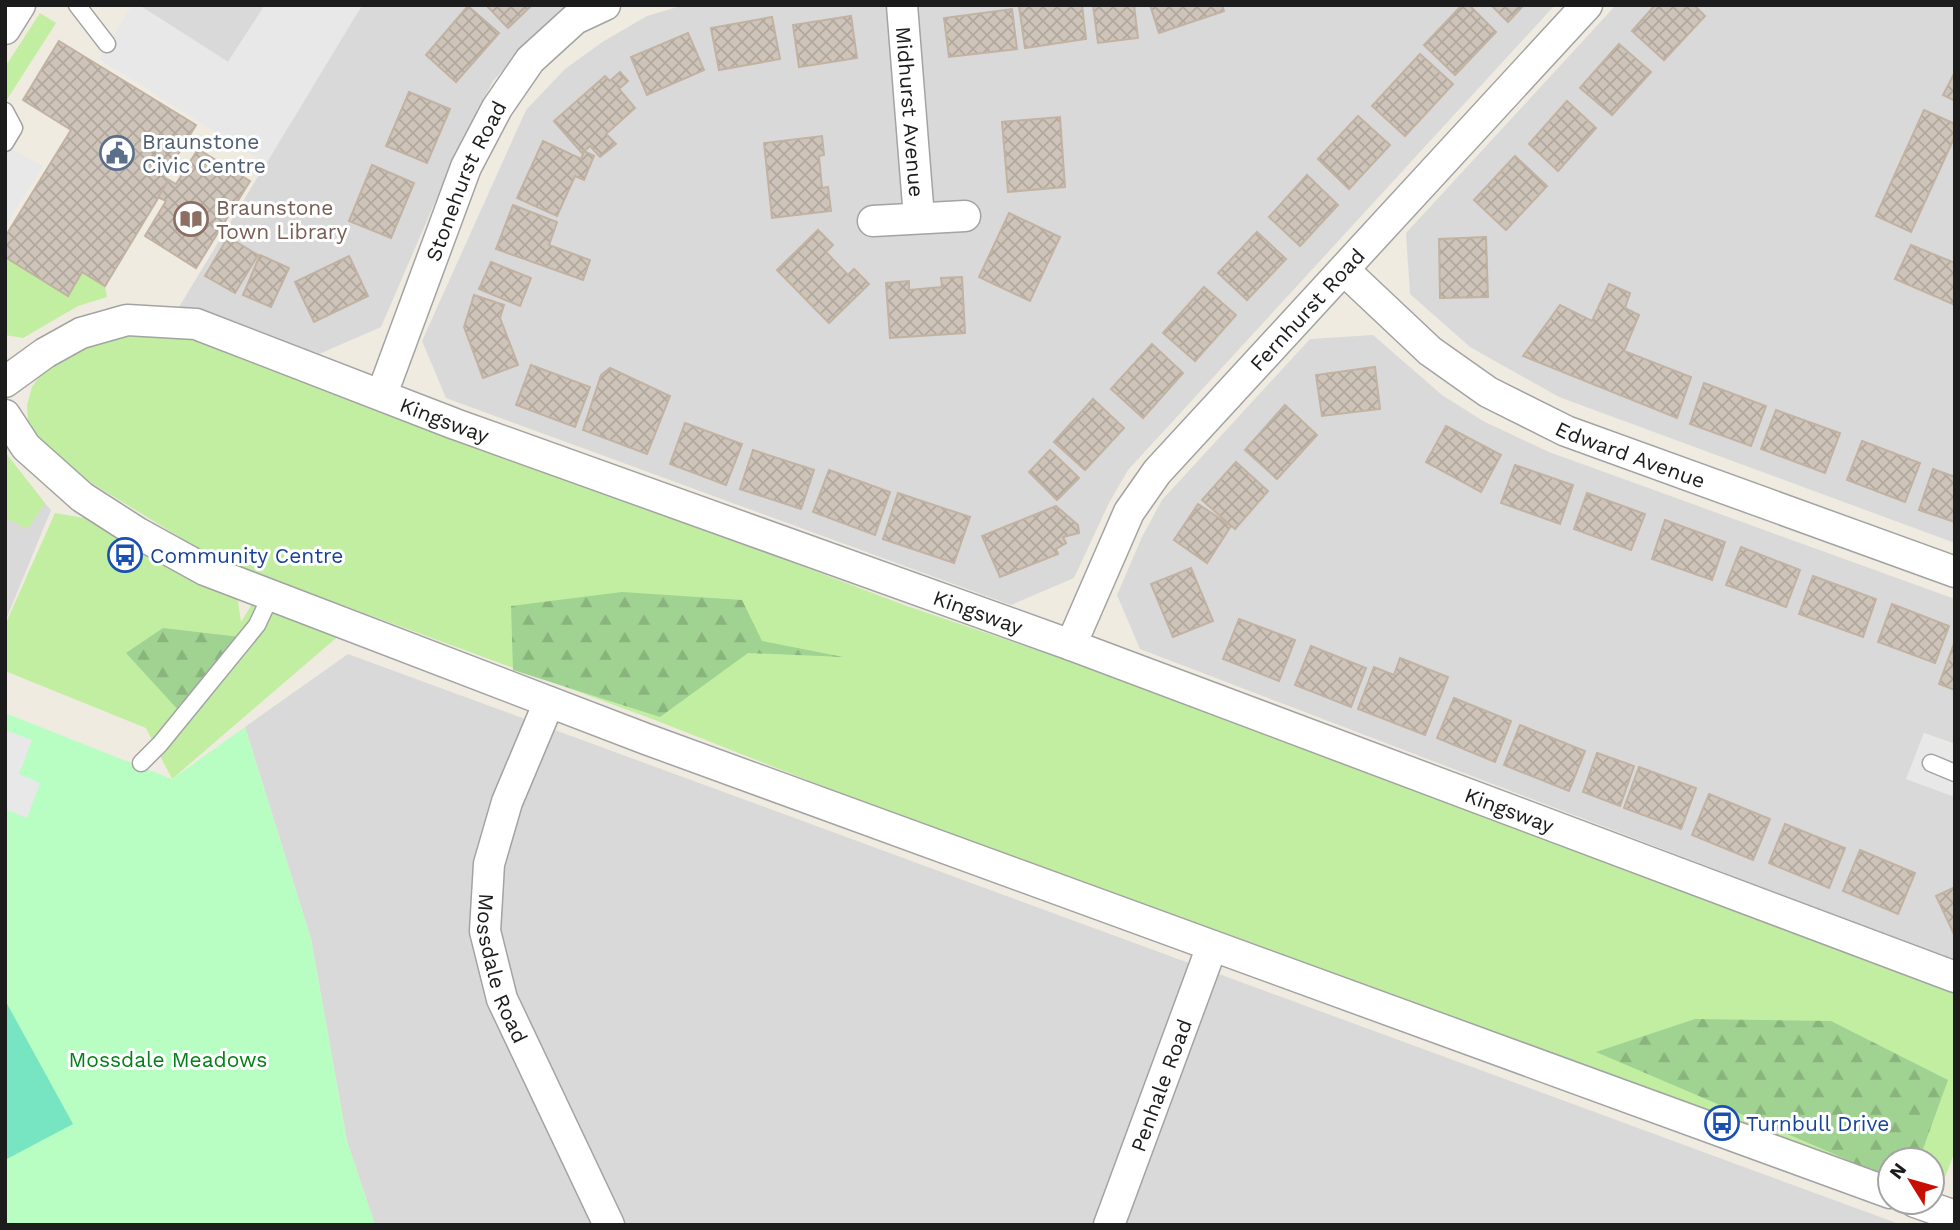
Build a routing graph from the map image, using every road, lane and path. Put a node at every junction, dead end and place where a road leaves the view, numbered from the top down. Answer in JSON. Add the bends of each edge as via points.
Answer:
{"nodes":[{"id":1,"x":20,"y":5,"type":"edge"},
{"id":2,"x":77,"y":5,"type":"edge"},
{"id":3,"x":605,"y":5,"type":"edge"},
{"id":4,"x":902,"y":5,"type":"edge"},
{"id":5,"x":1587,"y":5,"type":"edge"},
{"id":6,"x":5,"y":29,"type":"edge"},
{"id":7,"x":107,"y":44,"type":"dead end"},
{"id":8,"x":5,"y":111,"type":"edge"},
{"id":9,"x":5,"y":143,"type":"edge"},
{"id":10,"x":965,"y":216,"type":"dead end"},
{"id":11,"x":919,"y":218,"type":"junction"},
{"id":12,"x":873,"y":221,"type":"dead end"},
{"id":13,"x":1344,"y":270,"type":"junction"},
{"id":14,"x":5,"y":382,"type":"edge"},
{"id":15,"x":382,"y":394,"type":"junction"},
{"id":16,"x":5,"y":415,"type":"edge"},
{"id":17,"x":1955,"y":572,"type":"edge"},
{"id":18,"x":271,"y":595,"type":"junction"},
{"id":19,"x":1071,"y":645,"type":"junction"},
{"id":20,"x":549,"y":702,"type":"junction"},
{"id":21,"x":141,"y":763,"type":"dead end"},
{"id":22,"x":1931,"y":763,"type":"dead end"},
{"id":23,"x":1955,"y":773,"type":"edge"},
{"id":24,"x":1212,"y":946,"type":"junction"},
{"id":25,"x":1955,"y":977,"type":"edge"},
{"id":26,"x":1876,"y":1188,"type":"edge"},
{"id":27,"x":609,"y":1225,"type":"edge"},
{"id":28,"x":1109,"y":1225,"type":"edge"}],
"edges":[{"from":1,"to":6,"type":"street"},
{"from":2,"to":7,"type":"lane"},
{"from":3,"to":15,"type":"street","name":"Stonehurst Road","via":[[575,19],[530,60],[497,108],[466,167]]},
{"from":4,"to":11,"type":"street","name":"Midhurst Avenue"},
{"from":5,"to":13,"type":"street","name":"Fernhurst Road"},
{"from":8,"to":9,"type":"lane","via":[[14,128]]},
{"from":10,"to":11,"type":"street","name":"Midhurst Avenue"},
{"from":11,"to":12,"type":"street","name":"Midhurst Avenue"},
{"from":13,"to":17,"type":"street","name":"Edward Avenue","via":[[1430,351],[1488,392],[1566,430]]},
{"from":13,"to":19,"type":"street","name":"Fernhurst Road","via":[[1157,472],[1129,512]]},
{"from":14,"to":15,"type":"street","name":"Kingsway","via":[[81,333],[127,320],[196,324]]},
{"from":15,"to":19,"type":"street","name":"Kingsway","via":[[454,424]]},
{"from":16,"to":18,"type":"street","via":[[26,447],[82,497],[205,570]]},
{"from":18,"to":20,"type":"street"},
{"from":18,"to":21,"type":"lane","via":[[257,625]]},
{"from":19,"to":25,"type":"street","name":"Kingsway"},
{"from":20,"to":24,"type":"street"},
{"from":20,"to":27,"type":"street","name":"Mossdale Road","via":[[507,803],[489,864],[485,931],[502,999]]},
{"from":22,"to":23,"type":"lane"},
{"from":24,"to":26,"type":"street"},
{"from":24,"to":28,"type":"street","name":"Penhale Road"}]}
